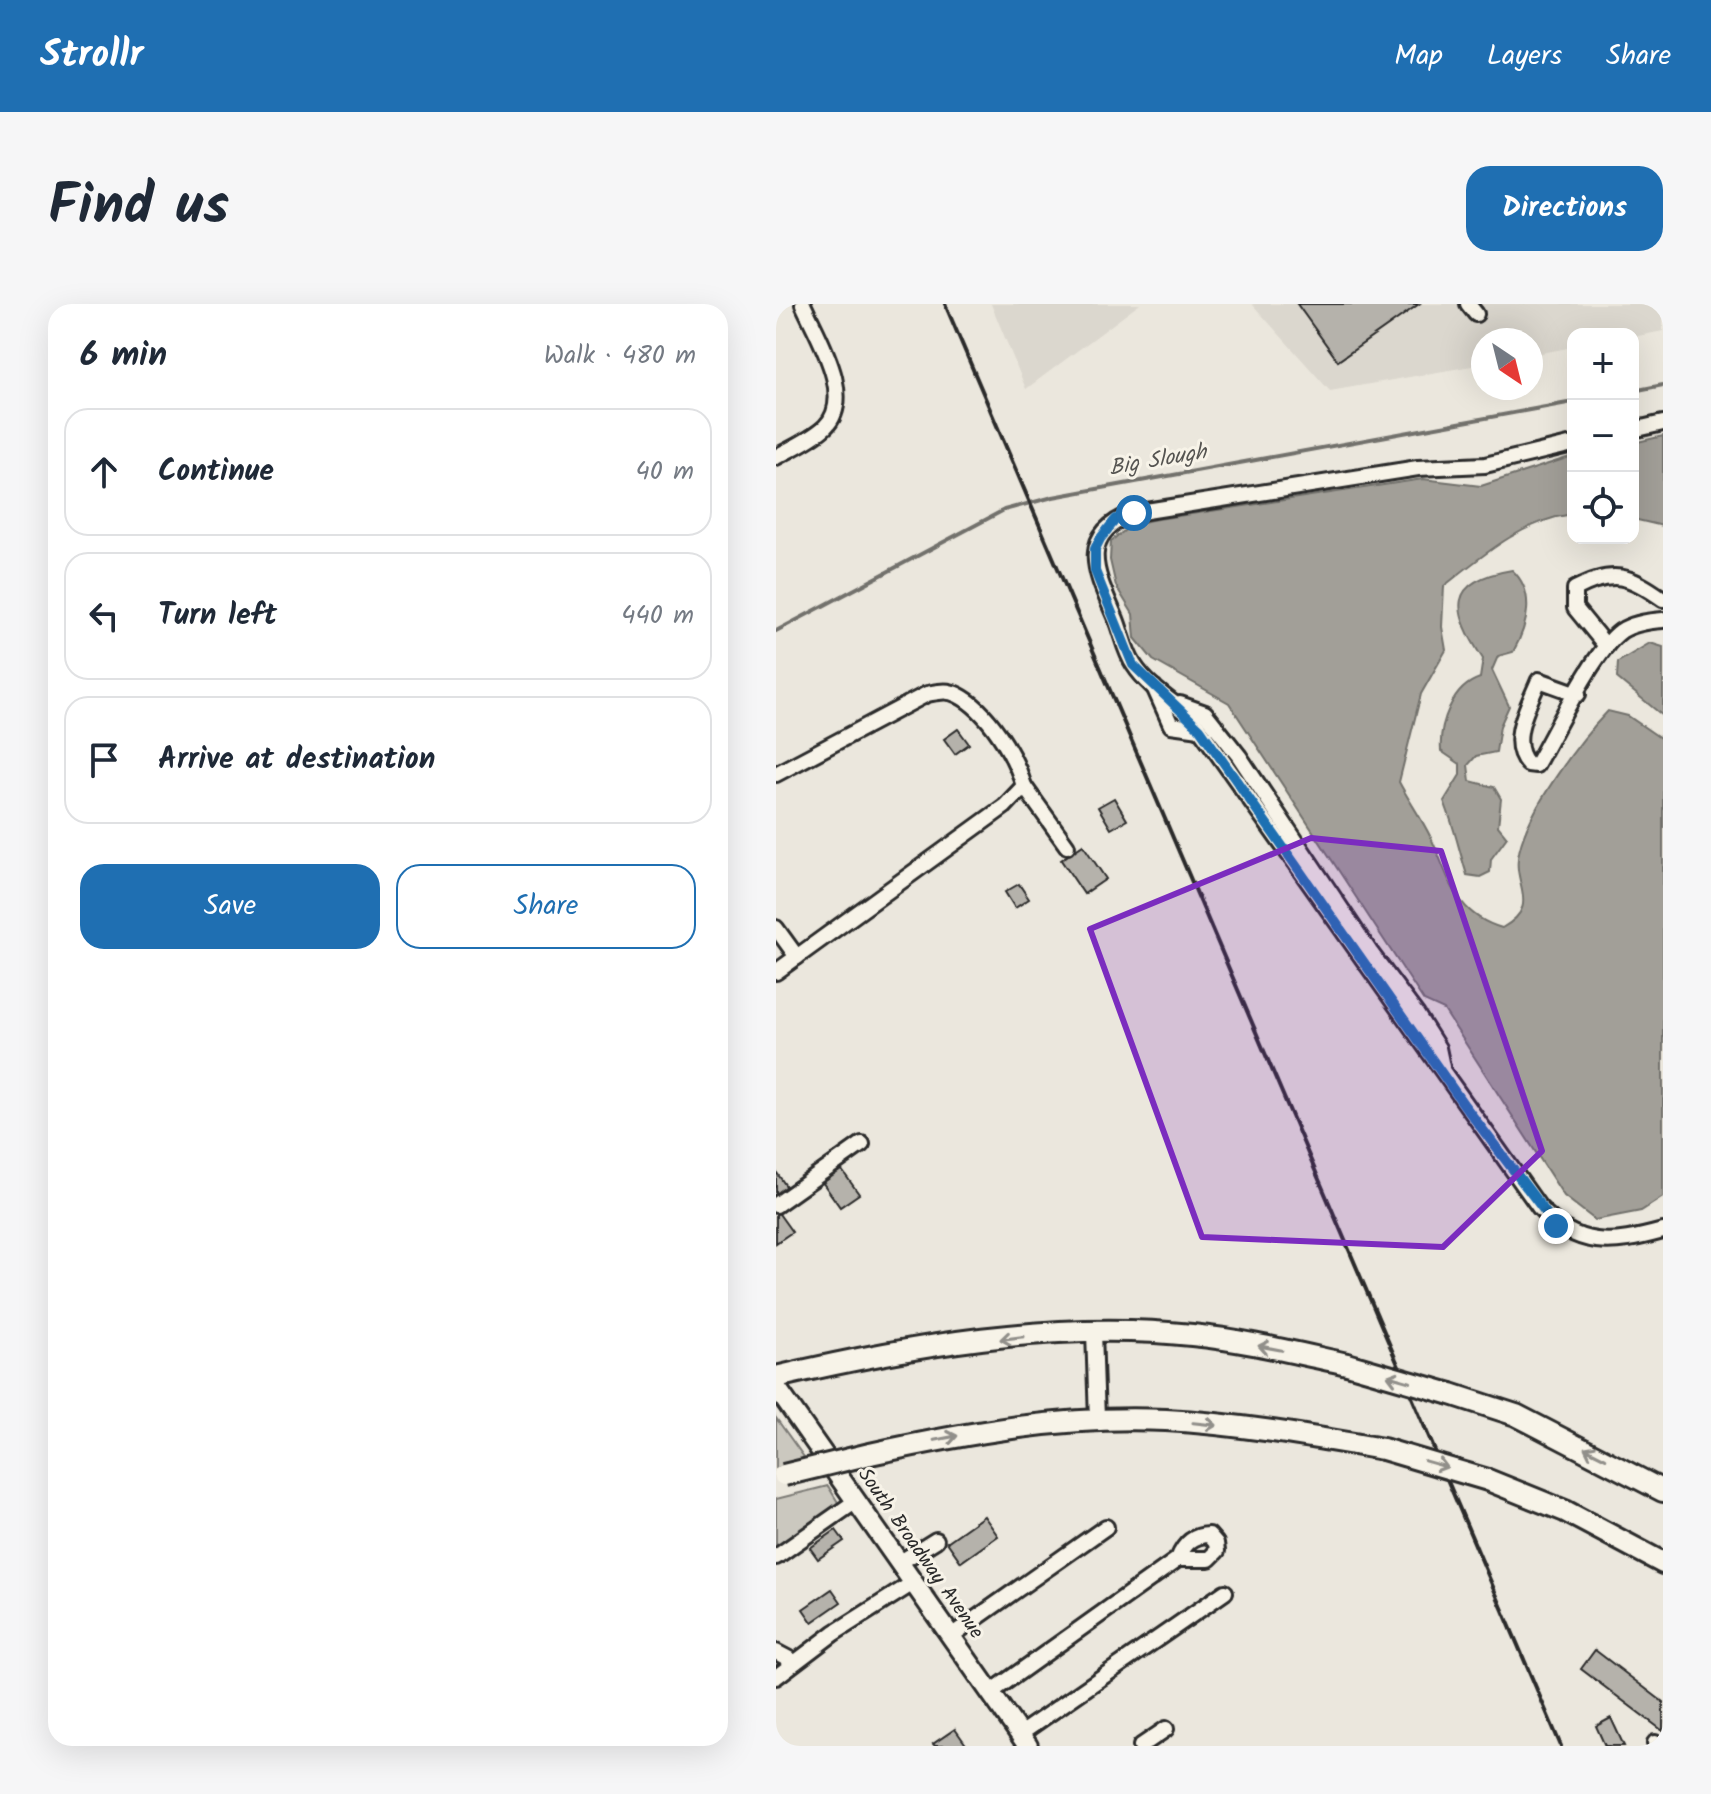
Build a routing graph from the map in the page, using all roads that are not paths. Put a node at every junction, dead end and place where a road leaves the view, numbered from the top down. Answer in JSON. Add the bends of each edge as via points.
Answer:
{"nodes":[{"id":1,"x":803,"y":304,"type":"edge"},
{"id":2,"x":1663,"y":423,"type":"edge"},
{"id":3,"x":1639,"y":429,"type":"edge"},
{"id":4,"x":1567,"y":445,"type":"edge"},
{"id":5,"x":782,"y":453,"type":"edge"},
{"id":6,"x":1663,"y":599,"type":"edge"},
{"id":7,"x":1663,"y":620,"type":"edge"},
{"id":8,"x":1606,"y":646,"type":"junction"},
{"id":9,"x":1153,"y":686,"type":"junction"},
{"id":10,"x":1578,"y":694,"type":"junction"},
{"id":11,"x":1176,"y":703,"type":"junction"},
{"id":12,"x":1200,"y":729,"type":"junction"},
{"id":13,"x":776,"y":774,"type":"edge"},
{"id":14,"x":1024,"y":786,"type":"junction"},
{"id":15,"x":1067,"y":846,"type":"dead end"},
{"id":16,"x":776,"y":928,"type":"edge"},
{"id":17,"x":797,"y":957,"type":"junction"},
{"id":18,"x":776,"y":972,"type":"edge"},
{"id":19,"x":1444,"y":1076,"type":"junction"},
{"id":20,"x":862,"y":1144,"type":"dead end"},
{"id":21,"x":776,"y":1205,"type":"edge"},
{"id":22,"x":1663,"y":1231,"type":"edge"},
{"id":23,"x":1094,"y":1332,"type":"junction"},
{"id":24,"x":776,"y":1377,"type":"edge"},
{"id":25,"x":776,"y":1387,"type":"edge"},
{"id":26,"x":1097,"y":1420,"type":"junction"},
{"id":27,"x":779,"y":1477,"type":"edge"},
{"id":28,"x":1663,"y":1491,"type":"edge"},
{"id":29,"x":856,"y":1501,"type":"junction"},
{"id":30,"x":1106,"y":1527,"type":"dead end"},
{"id":31,"x":936,"y":1540,"type":"dead end"},
{"id":32,"x":776,"y":1557,"type":"edge"},
{"id":33,"x":1178,"y":1559,"type":"dead end"},
{"id":34,"x":899,"y":1563,"type":"junction"},
{"id":35,"x":1663,"y":1563,"type":"edge"},
{"id":36,"x":913,"y":1583,"type":"junction"},
{"id":37,"x":1225,"y":1592,"type":"dead end"},
{"id":38,"x":951,"y":1636,"type":"junction"},
{"id":39,"x":776,"y":1652,"type":"edge"},
{"id":40,"x":795,"y":1662,"type":"junction"},
{"id":41,"x":776,"y":1677,"type":"edge"},
{"id":42,"x":990,"y":1693,"type":"junction"},
{"id":43,"x":1166,"y":1729,"type":"dead end"},
{"id":44,"x":1024,"y":1740,"type":"edge"},
{"id":45,"x":1141,"y":1746,"type":"edge"}],
"edges":[{"from":1,"to":5,"type":"street","via":[[838,394],[825,427]]},
{"from":2,"to":3,"type":"street"},
{"from":4,"to":9,"type":"street","via":[[1485,465],[1402,470],[1116,519],[1095,549],[1095,571],[1133,665]]},
{"from":6,"to":8,"type":"street","via":[[1619,576],[1597,577],[1575,589],[1575,608]]},
{"from":7,"to":8,"type":"street","via":[[1621,631]]},
{"from":8,"to":10,"type":"street"},
{"from":9,"to":11,"type":"street"},
{"from":9,"to":12,"type":"street","via":[[1171,725]]},
{"from":10,"to":10,"type":"street","via":[[1536,765],[1528,764],[1519,732],[1539,680]]},
{"from":11,"to":12,"type":"street"},
{"from":11,"to":19,"type":"street","via":[[1205,713],[1239,756],[1438,1048]]},
{"from":12,"to":19,"type":"street"},
{"from":13,"to":14,"type":"street","via":[[927,694],[945,691],[958,695],[989,723]]},
{"from":14,"to":15,"type":"street"},
{"from":14,"to":17,"type":"street"},
{"from":16,"to":17,"type":"street"},
{"from":17,"to":18,"type":"street"},
{"from":19,"to":22,"type":"street","via":[[1556,1226],[1605,1242]]},
{"from":20,"to":21,"type":"street"},
{"from":23,"to":24,"type":"highway","one_way":true,"via":[[960,1344]]},
{"from":23,"to":26,"type":"street"},
{"from":28,"to":23,"type":"highway","one_way":true,"bridge":true,"via":[[1516,1415],[1347,1364],[1191,1335]]},
{"from":25,"to":29,"type":"main road","name":"South Broadway Avenue"},
{"from":27,"to":26,"type":"highway","one_way":true,"bridge":true,"via":[[951,1436]]},
{"from":26,"to":35,"type":"highway","one_way":true,"bridge":true,"via":[[1166,1420],[1383,1449],[1488,1480],[1565,1511]]},
{"from":29,"to":32,"type":"street"},
{"from":29,"to":34,"type":"main road","name":"South Broadway Avenue"},
{"from":30,"to":38,"type":"street"},
{"from":31,"to":34,"type":"street"},
{"from":33,"to":42,"type":"street"},
{"from":34,"to":36,"type":"main road","name":"South Broadway Avenue"},
{"from":36,"to":38,"type":"main road","name":"South Broadway Avenue"},
{"from":36,"to":40,"type":"street"},
{"from":37,"to":44,"type":"street"},
{"from":38,"to":42,"type":"main road","name":"South Broadway Avenue"},
{"from":39,"to":40,"type":"street"},
{"from":40,"to":41,"type":"street"},
{"from":42,"to":44,"type":"main road","name":"South Broadway Avenue"},
{"from":43,"to":45,"type":"street"}]}
